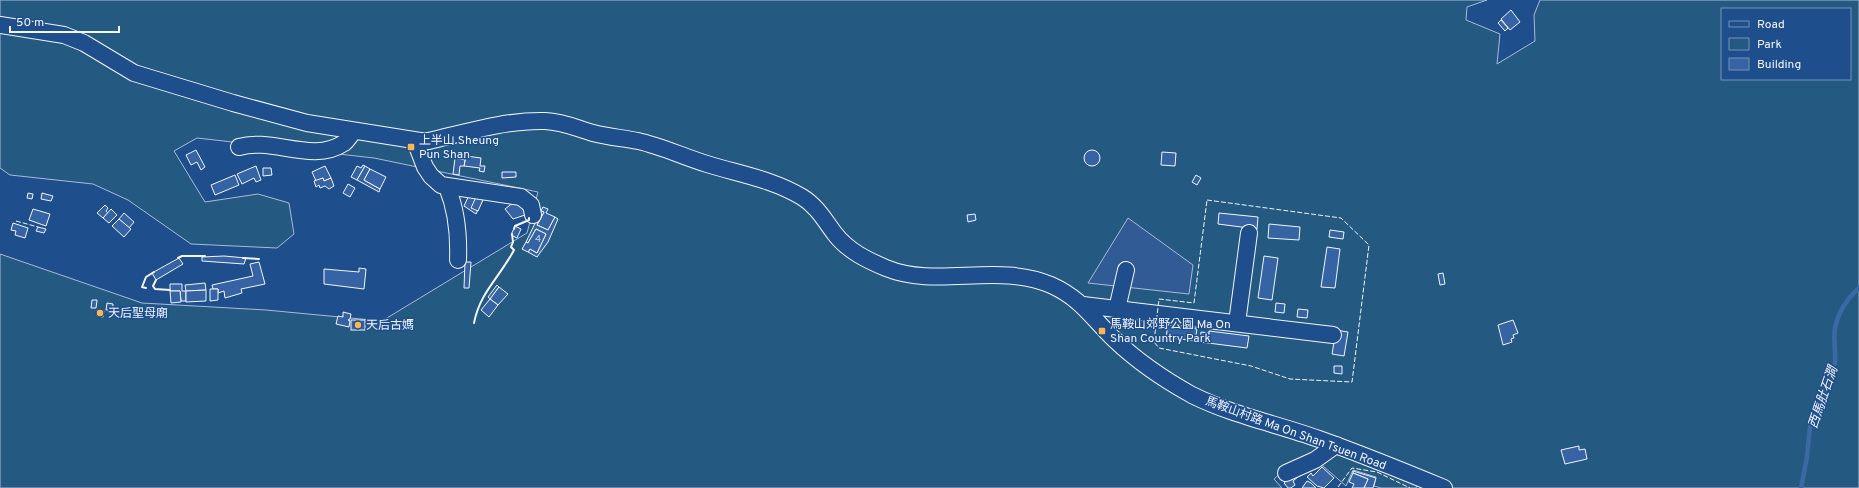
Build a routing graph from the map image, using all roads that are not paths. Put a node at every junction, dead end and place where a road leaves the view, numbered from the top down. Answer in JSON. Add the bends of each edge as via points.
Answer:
{"nodes":[{"id":1,"x":0,"y":25,"type":"edge"},
{"id":2,"x":354,"y":131,"type":"junction"},
{"id":3,"x":414,"y":141,"type":"junction"},
{"id":4,"x":239,"y":147,"type":"dead end"},
{"id":5,"x":447,"y":187,"type":"junction"},
{"id":6,"x":533,"y":215,"type":"dead end"},
{"id":7,"x":1249,"y":233,"type":"dead end"},
{"id":8,"x":458,"y":260,"type":"dead end"},
{"id":9,"x":1126,"y":270,"type":"dead end"},
{"id":10,"x":1083,"y":305,"type":"junction"},
{"id":11,"x":1118,"y":309,"type":"junction"},
{"id":12,"x":1237,"y":322,"type":"junction"},
{"id":13,"x":1333,"y":335,"type":"dead end"},
{"id":14,"x":1336,"y":445,"type":"junction"},
{"id":15,"x":1286,"y":473,"type":"dead end"},
{"id":16,"x":1444,"y":488,"type":"edge"}],
"edges":[{"from":1,"to":2,"type":"street","name":"馬鞍山村路 Ma On Shan Tsuen Road","via":[[64,35],[84,43],[134,73],[149,78],[307,123]]},
{"from":2,"to":3,"type":"street","name":"馬鞍山村路 Ma On Shan Tsuen Road"},
{"from":2,"to":4,"type":"street","via":[[344,143],[316,151],[250,145]]},
{"from":3,"to":5,"type":"street","via":[[429,173],[438,183]]},
{"from":3,"to":10,"type":"street","name":"馬鞍山村路 Ma On Shan Tsuen Road","via":[[512,122],[563,122],[595,134],[650,144],[782,186],[812,205],[836,236],[854,252],[888,269],[921,276],[988,274],[1026,278],[1050,285]]},
{"from":5,"to":6,"type":"street","via":[[521,197],[530,205]]},
{"from":5,"to":8,"type":"street","via":[[456,213]]},
{"from":7,"to":12,"type":"street"},
{"from":9,"to":11,"type":"street"},
{"from":10,"to":11,"type":"street"},
{"from":10,"to":14,"type":"street","name":"馬鞍山村路 Ma On Shan Tsuen Road","via":[[1129,353],[1194,395],[1214,405]]},
{"from":11,"to":12,"type":"street"},
{"from":12,"to":13,"type":"street"},
{"from":14,"to":15,"type":"street","via":[[1315,460]]},
{"from":14,"to":16,"type":"street","name":"馬鞍山村路 Ma On Shan Tsuen Road"}]}
